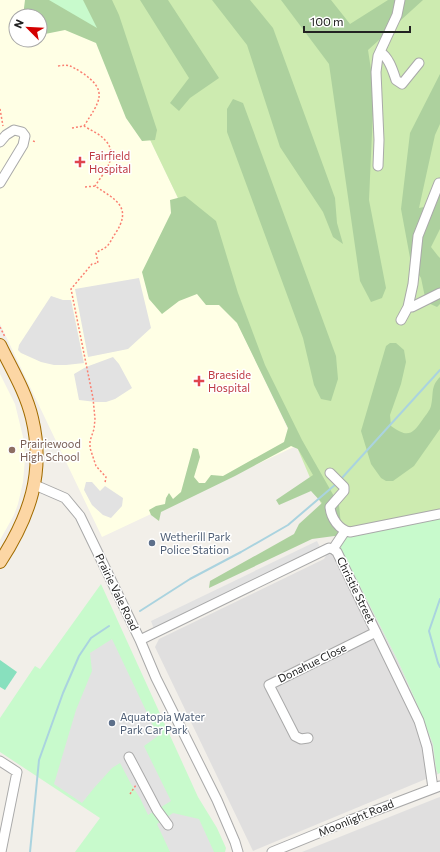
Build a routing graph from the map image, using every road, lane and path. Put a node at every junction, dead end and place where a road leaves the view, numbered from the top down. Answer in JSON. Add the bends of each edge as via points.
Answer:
{"nodes":[{"id":1,"x":400,"y":0,"type":"edge"},
{"id":2,"x":380,"y":52,"type":"junction"},
{"id":3,"x":418,"y":63,"type":"dead end"},
{"id":4,"x":58,"y":66,"type":"dead end"},
{"id":5,"x":0,"y":108,"type":"edge"},
{"id":6,"x":3,"y":126,"type":"dead end"},
{"id":7,"x":84,"y":126,"type":"junction"},
{"id":8,"x":72,"y":128,"type":"dead end"},
{"id":9,"x":0,"y":142,"type":"edge"},
{"id":10,"x":378,"y":166,"type":"dead end"},
{"id":11,"x":0,"y":183,"type":"edge"},
{"id":12,"x":439,"y":183,"type":"dead end"},
{"id":13,"x":95,"y":186,"type":"junction"},
{"id":14,"x":85,"y":188,"type":"dead end"},
{"id":15,"x":440,"y":293,"type":"edge"},
{"id":16,"x":408,"y":306,"type":"junction"},
{"id":17,"x":402,"y":320,"type":"dead end"},
{"id":18,"x":0,"y":345,"type":"edge"},
{"id":19,"x":330,"y":473,"type":"dead end"},
{"id":20,"x":105,"y":483,"type":"dead end"},
{"id":21,"x":35,"y":485,"type":"junction"},
{"id":22,"x":440,"y":514,"type":"edge"},
{"id":23,"x":345,"y":531,"type":"junction"},
{"id":24,"x":333,"y":548,"type":"junction"},
{"id":25,"x":0,"y":562,"type":"edge"},
{"id":26,"x":376,"y":632,"type":"junction"},
{"id":27,"x":140,"y":640,"type":"junction"},
{"id":28,"x":308,"y":738,"type":"dead end"},
{"id":29,"x":129,"y":757,"type":"dead end"},
{"id":30,"x":0,"y":761,"type":"edge"},
{"id":31,"x":437,"y":787,"type":"edge"},
{"id":32,"x":168,"y":826,"type":"dead end"},
{"id":33,"x":1,"y":852,"type":"edge"},
{"id":34,"x":238,"y":852,"type":"edge"},
{"id":35,"x":272,"y":852,"type":"edge"}],
"edges":[{"from":1,"to":2,"type":"street","via":[[397,15]]},
{"from":2,"to":3,"type":"street","via":[[384,54],[396,80],[402,84]]},
{"from":2,"to":10,"type":"street","via":[[376,72]]},
{"from":4,"to":7,"type":"path","via":[[70,65],[91,79],[98,89],[97,105]]},
{"from":5,"to":6,"type":"path"},
{"from":7,"to":8,"type":"path"},
{"from":7,"to":13,"type":"path","via":[[104,139],[111,154],[109,166]]},
{"from":9,"to":11,"type":"street","via":[[14,130],[22,132],[25,136],[23,145]]},
{"from":12,"to":16,"type":"street","via":[[418,236]]},
{"from":13,"to":14,"type":"path"},
{"from":13,"to":20,"type":"path","via":[[117,201],[123,213],[123,220],[106,248],[96,253],[98,263],[92,264],[71,289],[95,414],[90,448],[96,466],[106,477]]},
{"from":15,"to":16,"type":"street","via":[[412,307]]},
{"from":16,"to":17,"type":"street"},
{"from":18,"to":21,"type":"main road","via":[[25,396],[32,417],[36,442]]},
{"from":19,"to":23,"type":"street","via":[[344,487],[344,491],[330,508],[330,514]]},
{"from":21,"to":25,"type":"main road","via":[[20,529]]},
{"from":21,"to":27,"type":"street","name":"Prairie Vale Road","via":[[60,495],[75,508]]},
{"from":22,"to":23,"type":"street"},
{"from":23,"to":24,"type":"street"},
{"from":24,"to":26,"type":"street","name":"Christie Street"},
{"from":24,"to":27,"type":"street","name":"Christie Street"},
{"from":26,"to":28,"type":"street","name":"Donahue Close","via":[[269,685],[295,736],[301,739]]},
{"from":26,"to":31,"type":"street","name":"Christie Street","via":[[419,721]]},
{"from":27,"to":34,"type":"street","name":"Prairie Vale Road","via":[[156,678],[217,800]]},
{"from":29,"to":32,"type":"street"},
{"from":30,"to":33,"type":"street","via":[[17,772]]},
{"from":31,"to":35,"type":"street","name":"Moonlight Road"}]}
